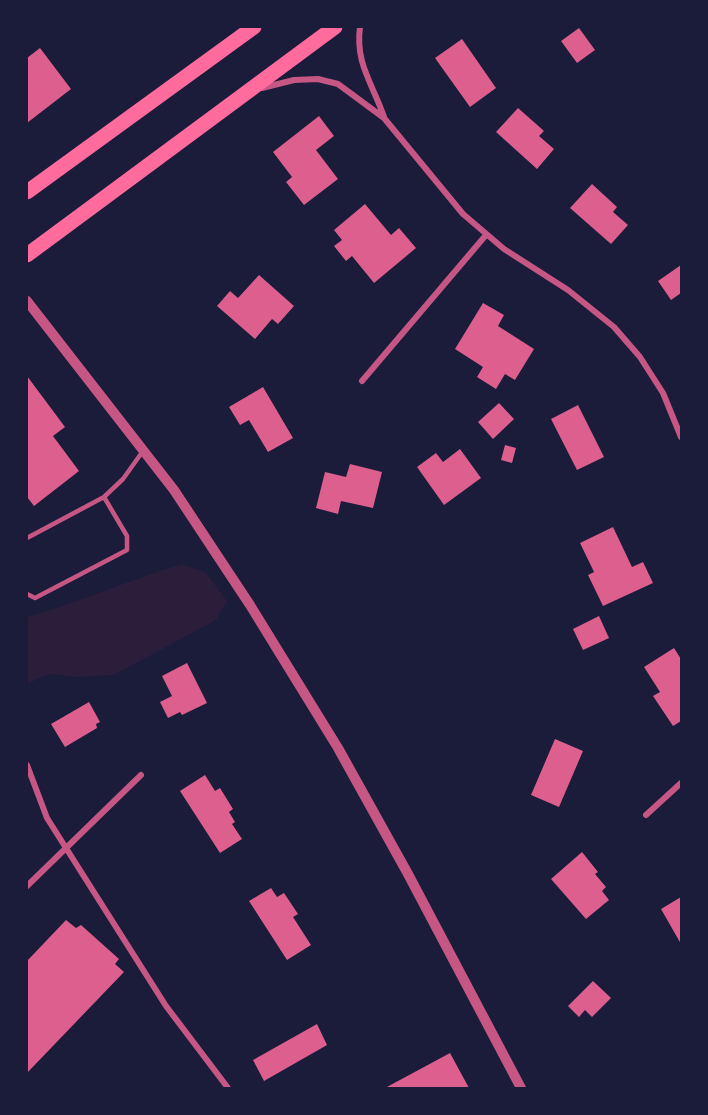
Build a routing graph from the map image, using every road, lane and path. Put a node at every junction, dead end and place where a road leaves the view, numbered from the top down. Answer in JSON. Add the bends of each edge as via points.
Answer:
{"nodes":[{"id":1,"x":254,"y":27,"type":"edge"},
{"id":2,"x":335,"y":27,"type":"edge"},
{"id":3,"x":360,"y":27,"type":"edge"},
{"id":4,"x":250,"y":90,"type":"junction"},
{"id":5,"x":384,"y":118,"type":"junction"},
{"id":6,"x":27,"y":192,"type":"edge"},
{"id":7,"x":486,"y":235,"type":"junction"},
{"id":8,"x":27,"y":255,"type":"edge"},
{"id":9,"x":27,"y":301,"type":"edge"},
{"id":10,"x":362,"y":381,"type":"dead end"},
{"id":11,"x":681,"y":437,"type":"edge"},
{"id":12,"x":143,"y":451,"type":"junction"},
{"id":13,"x":104,"y":497,"type":"junction"},
{"id":14,"x":27,"y":538,"type":"edge"},
{"id":15,"x":27,"y":594,"type":"edge"},
{"id":16,"x":27,"y":765,"type":"edge"},
{"id":17,"x":141,"y":775,"type":"dead end"},
{"id":18,"x":681,"y":783,"type":"edge"},
{"id":19,"x":646,"y":814,"type":"dead end"},
{"id":20,"x":67,"y":848,"type":"junction"},
{"id":21,"x":27,"y":886,"type":"edge"},
{"id":22,"x":228,"y":1088,"type":"edge"},
{"id":23,"x":520,"y":1088,"type":"edge"}],
"edges":[{"from":1,"to":6,"type":"main road"},
{"from":2,"to":4,"type":"main road"},
{"from":3,"to":5,"type":"street","via":[[359,59]]},
{"from":4,"to":5,"type":"street","via":[[318,79],[345,88]]},
{"from":4,"to":8,"type":"main road"},
{"from":5,"to":7,"type":"street","via":[[450,199]]},
{"from":7,"to":10,"type":"street"},
{"from":7,"to":11,"type":"street","via":[[568,290],[614,327],[663,393]]},
{"from":9,"to":12,"type":"street"},
{"from":12,"to":13,"type":"lane"},
{"from":12,"to":23,"type":"street","via":[[174,490],[250,605],[338,748]]},
{"from":13,"to":14,"type":"lane"},
{"from":13,"to":15,"type":"lane","via":[[127,536],[127,550],[35,598]]},
{"from":16,"to":20,"type":"street","via":[[47,818]]},
{"from":17,"to":20,"type":"street"},
{"from":18,"to":19,"type":"street"},
{"from":20,"to":21,"type":"street"},
{"from":20,"to":22,"type":"street","via":[[166,1006]]}]}
